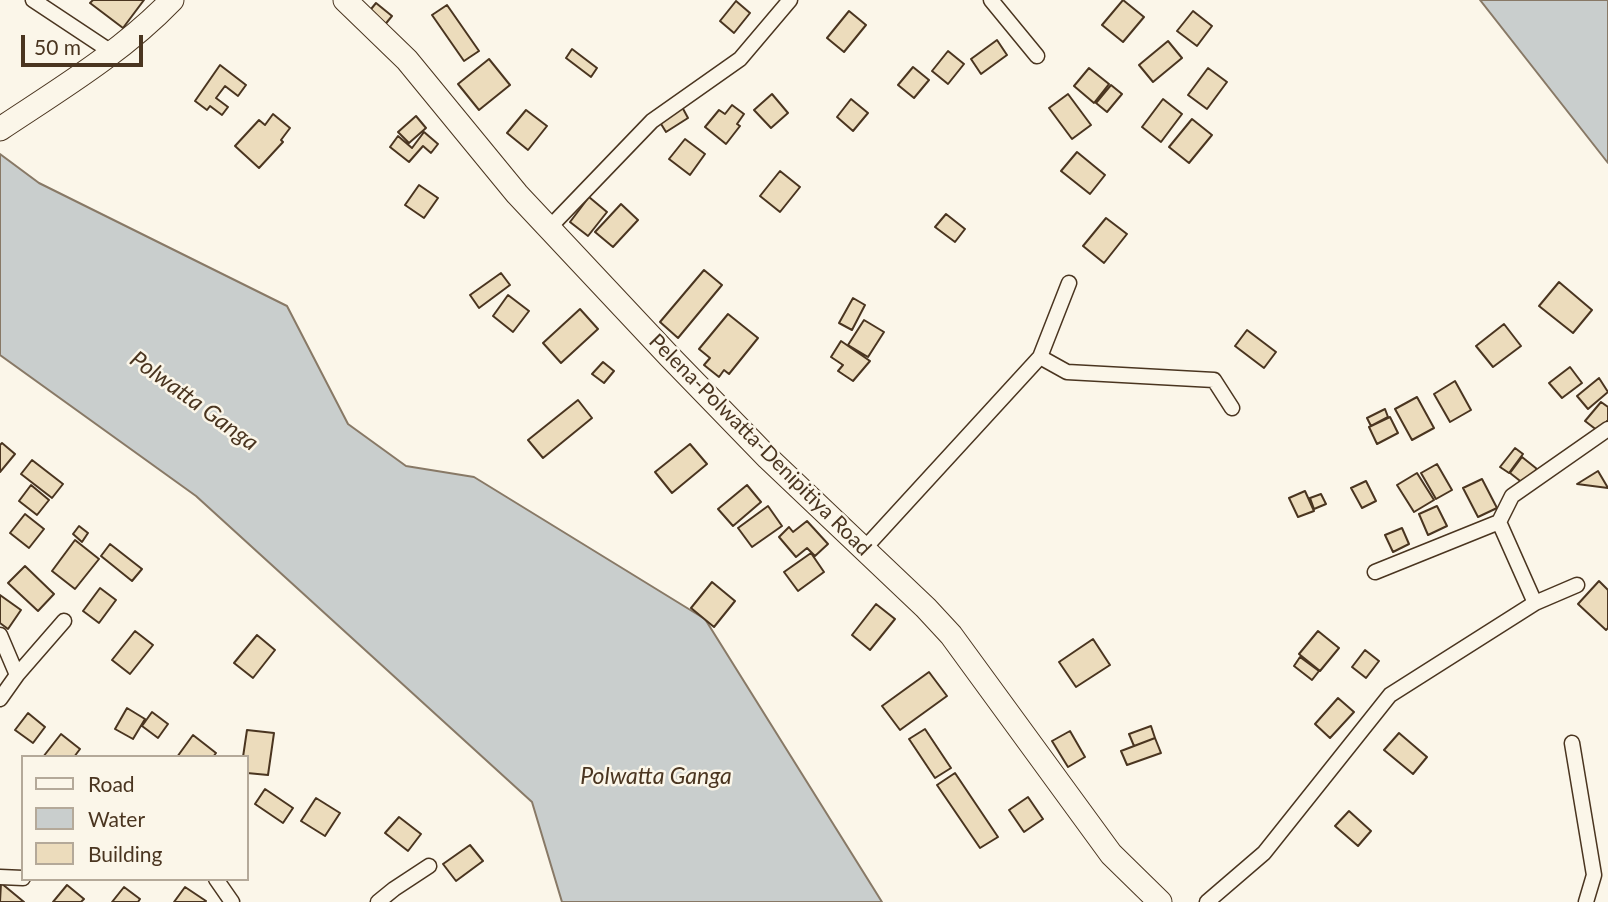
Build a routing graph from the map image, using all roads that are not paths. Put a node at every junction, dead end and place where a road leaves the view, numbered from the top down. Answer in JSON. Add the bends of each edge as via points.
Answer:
{"nodes":[{"id":1,"x":33,"y":0,"type":"edge"},
{"id":2,"x":172,"y":0,"type":"edge"},
{"id":3,"x":345,"y":0,"type":"edge"},
{"id":4,"x":790,"y":0,"type":"edge"},
{"id":5,"x":991,"y":0,"type":"edge"},
{"id":6,"x":113,"y":53,"type":"junction"},
{"id":7,"x":1037,"y":55,"type":"dead end"},
{"id":8,"x":0,"y":129,"type":"edge"},
{"id":9,"x":550,"y":227,"type":"junction"},
{"id":10,"x":1069,"y":283,"type":"dead end"},
{"id":11,"x":1040,"y":357,"type":"junction"},
{"id":12,"x":1232,"y":408,"type":"dead end"},
{"id":13,"x":1608,"y":429,"type":"edge"},
{"id":14,"x":1499,"y":522,"type":"junction"},
{"id":15,"x":863,"y":550,"type":"junction"},
{"id":16,"x":1375,"y":572,"type":"dead end"},
{"id":17,"x":1577,"y":585,"type":"dead end"},
{"id":18,"x":1535,"y":603,"type":"junction"},
{"id":19,"x":64,"y":621,"type":"dead end"},
{"id":20,"x":0,"y":635,"type":"edge"},
{"id":21,"x":17,"y":675,"type":"junction"},
{"id":22,"x":0,"y":699,"type":"edge"},
{"id":23,"x":1572,"y":743,"type":"dead end"},
{"id":24,"x":429,"y":866,"type":"dead end"},
{"id":25,"x":0,"y":877,"type":"edge"},
{"id":26,"x":21,"y":878,"type":"edge"},
{"id":27,"x":217,"y":881,"type":"edge"},
{"id":28,"x":232,"y":902,"type":"edge"},
{"id":29,"x":378,"y":902,"type":"edge"},
{"id":30,"x":1160,"y":902,"type":"edge"},
{"id":31,"x":1207,"y":902,"type":"edge"},
{"id":32,"x":1586,"y":902,"type":"edge"}],
"edges":[{"from":1,"to":6,"type":"street"},
{"from":2,"to":6,"type":"main road"},
{"from":3,"to":9,"type":"main road","name":"Pelena-Polwatta-Denipitiya Road","via":[[407,61]]},
{"from":4,"to":9,"type":"street","via":[[740,59],[652,121]]},
{"from":5,"to":7,"type":"street"},
{"from":6,"to":8,"type":"main road"},
{"from":9,"to":15,"type":"main road","name":"Pelena-Polwatta-Denipitiya Road","via":[[768,458]]},
{"from":10,"to":11,"type":"street"},
{"from":11,"to":12,"type":"street","via":[[1067,372],[1214,380]]},
{"from":11,"to":15,"type":"street"},
{"from":13,"to":14,"type":"street","via":[[1512,496]]},
{"from":14,"to":16,"type":"street"},
{"from":14,"to":18,"type":"street"},
{"from":15,"to":30,"type":"main road","name":"Pelena-Polwatta-Denipitiya Road","via":[[951,635],[1111,854]]},
{"from":17,"to":18,"type":"street"},
{"from":18,"to":31,"type":"street","via":[[1390,695],[1264,853]]},
{"from":19,"to":21,"type":"street"},
{"from":20,"to":21,"type":"street"},
{"from":21,"to":22,"type":"street"},
{"from":23,"to":32,"type":"street","via":[[1594,875]]},
{"from":24,"to":29,"type":"street"},
{"from":25,"to":26,"type":"street"},
{"from":27,"to":28,"type":"street"}]}
